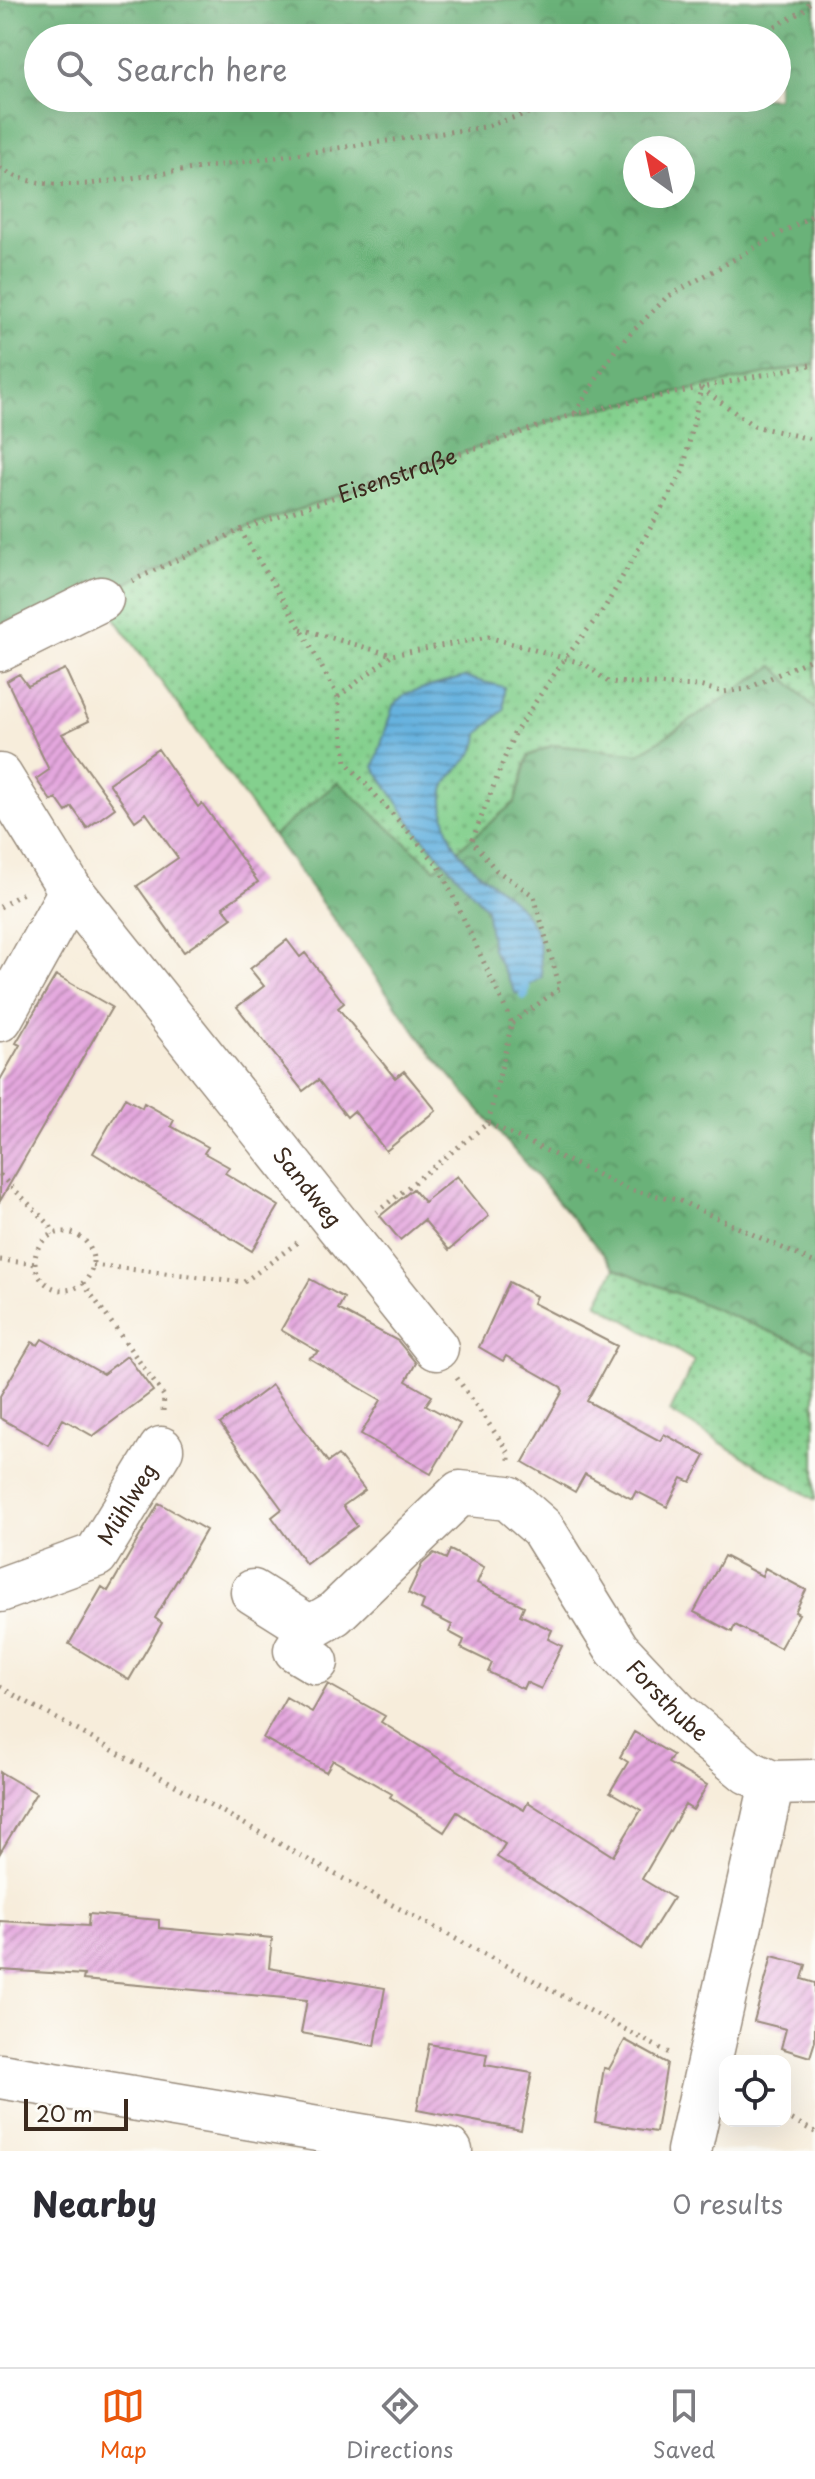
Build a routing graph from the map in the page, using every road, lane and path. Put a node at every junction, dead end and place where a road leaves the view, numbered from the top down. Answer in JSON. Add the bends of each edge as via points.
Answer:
{"nodes":[{"id":1,"x":811,"y":0,"type":"edge"},
{"id":2,"x":779,"y":24,"type":"edge"},
{"id":3,"x":531,"y":112,"type":"edge"},
{"id":4,"x":0,"y":168,"type":"edge"},
{"id":5,"x":815,"y":214,"type":"edge"},
{"id":6,"x":815,"y":364,"type":"edge"},
{"id":7,"x":701,"y":388,"type":"junction"},
{"id":8,"x":574,"y":414,"type":"junction"},
{"id":9,"x":815,"y":440,"type":"edge"},
{"id":10,"x":240,"y":530,"type":"junction"},
{"id":11,"x":101,"y":599,"type":"joint"},
{"id":12,"x":301,"y":629,"type":"junction"},
{"id":13,"x":0,"y":649,"type":"edge"},
{"id":14,"x":392,"y":655,"type":"junction"},
{"id":15,"x":815,"y":657,"type":"edge"},
{"id":16,"x":565,"y":658,"type":"junction"},
{"id":17,"x":338,"y":697,"type":"junction"},
{"id":18,"x":0,"y":776,"type":"edge"},
{"id":19,"x":71,"y":891,"type":"junction"},
{"id":20,"x":0,"y":1019,"type":"edge"},
{"id":21,"x":512,"y":1023,"type":"junction"},
{"id":22,"x":0,"y":1175,"type":"edge"},
{"id":23,"x":54,"y":1234,"type":"junction"},
{"id":24,"x":0,"y":1260,"type":"edge"},
{"id":25,"x":815,"y":1263,"type":"edge"},
{"id":26,"x":36,"y":1264,"type":"junction"},
{"id":27,"x":83,"y":1283,"type":"junction"},
{"id":28,"x":436,"y":1348,"type":"joint"},
{"id":29,"x":161,"y":1449,"type":"joint"},
{"id":30,"x":508,"y":1498,"type":"junction"},
{"id":31,"x":0,"y":1590,"type":"edge"},
{"id":32,"x":253,"y":1592,"type":"dead end"},
{"id":33,"x":0,"y":1687,"type":"edge"},
{"id":34,"x":815,"y":1782,"type":"edge"},
{"id":35,"x":772,"y":1783,"type":"junction"},
{"id":36,"x":677,"y":2057,"type":"dead end"},
{"id":37,"x":0,"y":2076,"type":"edge"},
{"id":38,"x":791,"y":2119,"type":"edge"},
{"id":39,"x":815,"y":2132,"type":"edge"},
{"id":40,"x":450,"y":2151,"type":"edge"},
{"id":41,"x":689,"y":2151,"type":"edge"}],
"edges":[{"from":1,"to":2,"type":"path"},
{"from":3,"to":4,"type":"path","via":[[484,127],[90,184],[46,186]]},
{"from":5,"to":8,"type":"path","via":[[667,297],[618,346]]},
{"from":6,"to":7,"type":"path","name":"Eisenstraße"},
{"from":7,"to":8,"type":"path","name":"Eisenstraße"},
{"from":7,"to":9,"type":"path","via":[[754,426]]},
{"from":7,"to":16,"type":"path","via":[[683,471],[604,609]]},
{"from":8,"to":10,"type":"path","name":"Eisenstraße"},
{"from":10,"to":11,"type":"path","name":"Eisenstraße","via":[[153,568]]},
{"from":10,"to":12,"type":"path"},
{"from":11,"to":13,"type":"street"},
{"from":12,"to":14,"type":"path"},
{"from":12,"to":17,"type":"path"},
{"from":14,"to":16,"type":"path","via":[[488,637]]},
{"from":14,"to":17,"type":"path"},
{"from":15,"to":16,"type":"path","via":[[747,689],[723,692],[608,682],[585,664]]},
{"from":16,"to":21,"type":"path","via":[[514,734],[472,841],[496,870],[534,896],[560,988]]},
{"from":17,"to":21,"type":"path","via":[[346,762],[439,866]]},
{"from":18,"to":19,"type":"street","name":"Sandweg"},
{"from":19,"to":20,"type":"street"},
{"from":19,"to":28,"type":"street","name":"Sandweg"},
{"from":21,"to":25,"type":"path","via":[[488,1123],[629,1190],[678,1200]]},
{"from":22,"to":23,"type":"path"},
{"from":23,"to":26,"type":"path","via":[[40,1245]]},
{"from":23,"to":27,"type":"path","via":[[71,1233],[89,1245],[93,1267]]},
{"from":24,"to":26,"type":"path"},
{"from":26,"to":27,"type":"path","via":[[40,1277],[59,1289]]},
{"from":27,"to":29,"type":"path","via":[[164,1396]]},
{"from":28,"to":30,"type":"path","via":[[509,1453]]},
{"from":29,"to":31,"type":"street","name":"Mühlweg","via":[[96,1555]]},
{"from":30,"to":32,"type":"street","via":[[460,1493],[334,1614],[313,1645]]},
{"from":30,"to":35,"type":"street","name":"Forsthube","via":[[542,1528],[617,1649],[678,1714],[748,1772]]},
{"from":33,"to":36,"type":"path"},
{"from":34,"to":35,"type":"street"},
{"from":35,"to":41,"type":"street"},
{"from":37,"to":40,"type":"street"},
{"from":38,"to":39,"type":"path"}]}
